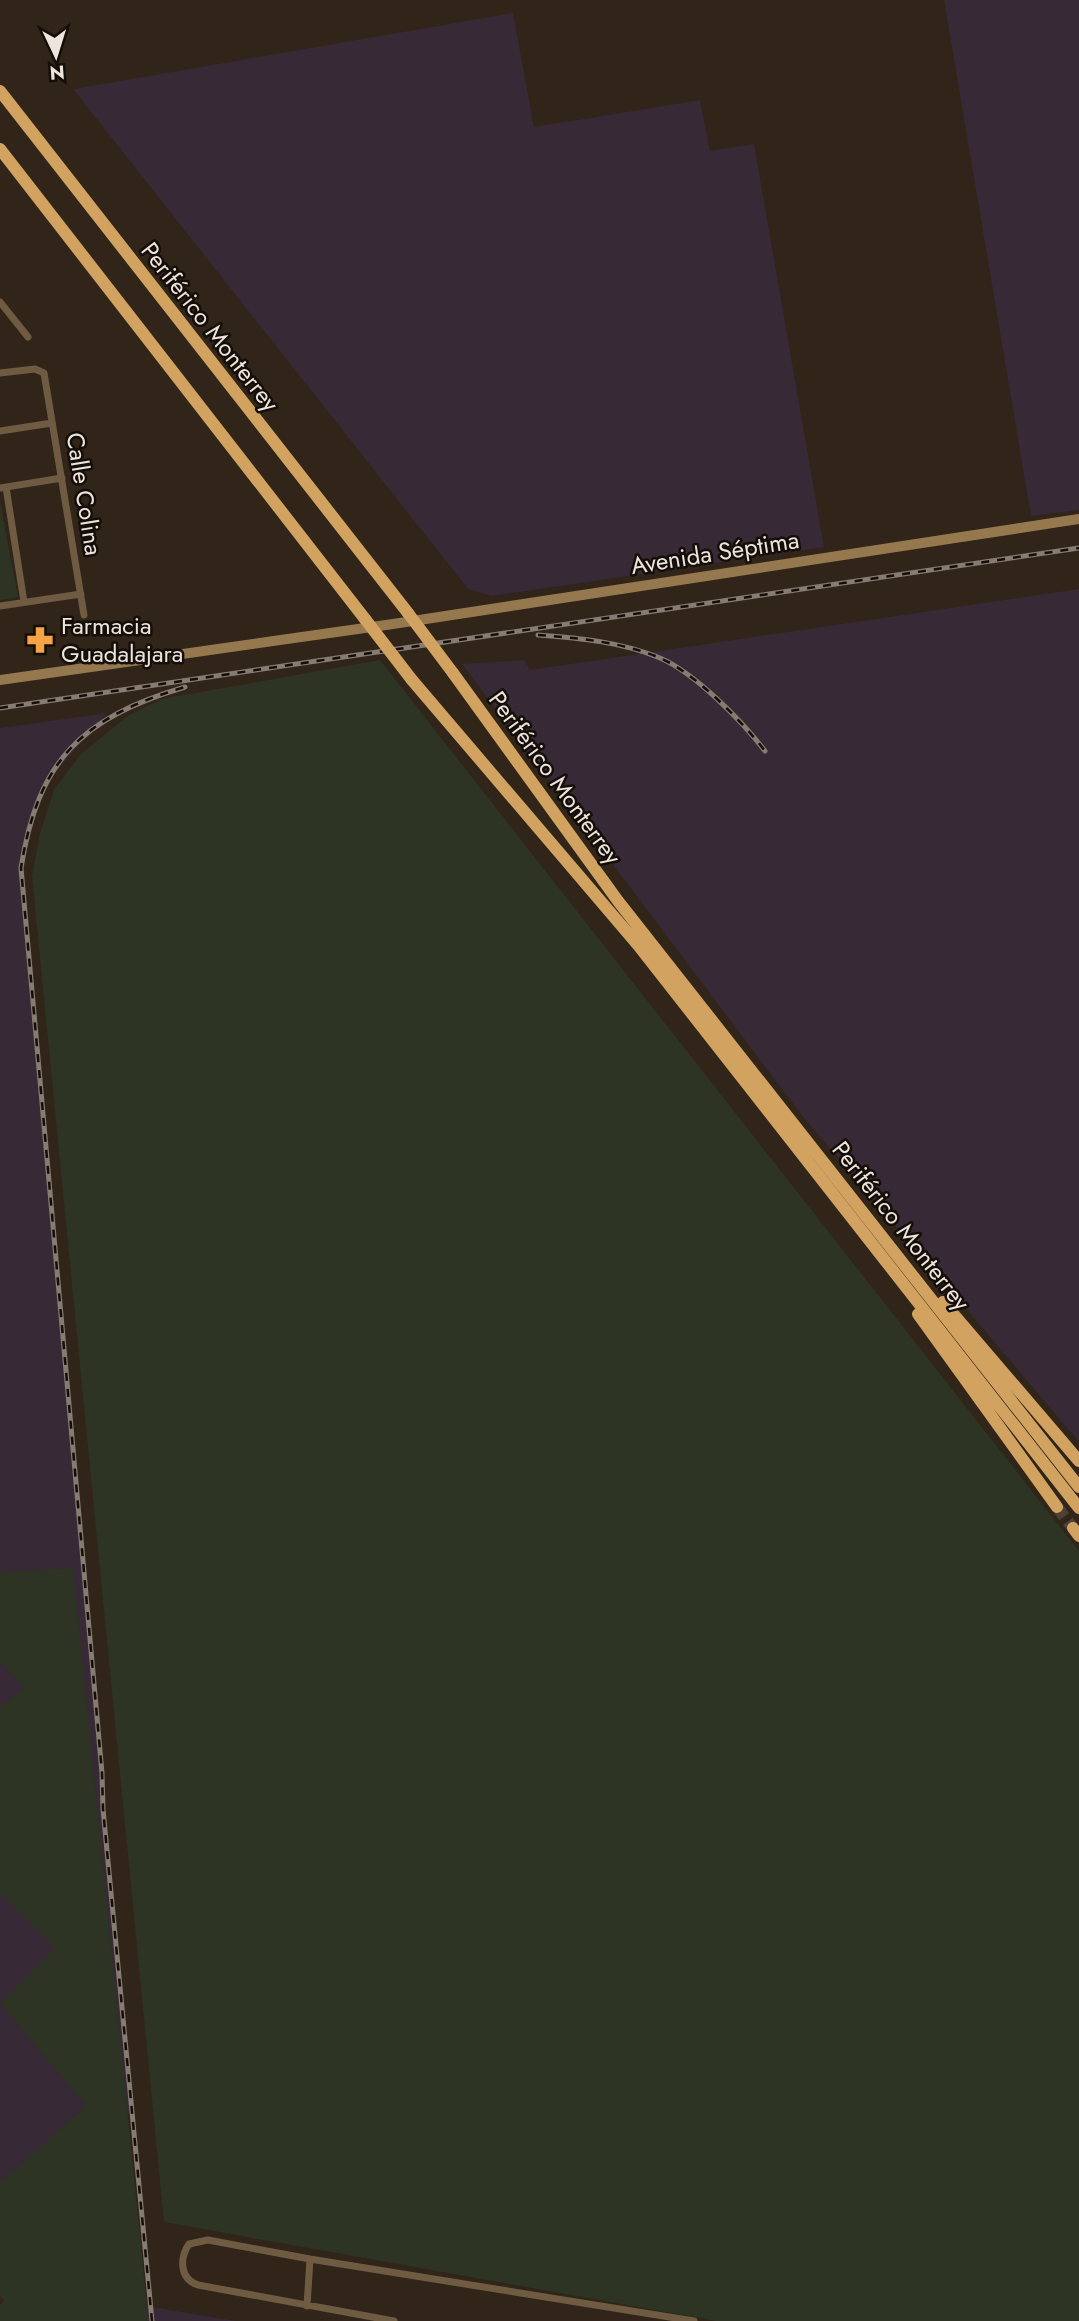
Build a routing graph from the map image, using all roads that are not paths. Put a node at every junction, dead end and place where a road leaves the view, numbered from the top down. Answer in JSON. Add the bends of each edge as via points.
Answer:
{"nodes":[{"id":1,"x":0,"y":91,"type":"edge"},
{"id":2,"x":0,"y":149,"type":"edge"},
{"id":3,"x":0,"y":302,"type":"edge"},
{"id":4,"x":9,"y":313,"type":"junction"},
{"id":5,"x":0,"y":315,"type":"edge"},
{"id":6,"x":28,"y":337,"type":"dead end"},
{"id":7,"x":0,"y":373,"type":"edge"},
{"id":8,"x":52,"y":423,"type":"junction"},
{"id":9,"x":0,"y":431,"type":"edge"},
{"id":10,"x":62,"y":478,"type":"junction"},
{"id":11,"x":3,"y":488,"type":"edge"},
{"id":12,"x":1079,"y":519,"type":"edge"},
{"id":13,"x":81,"y":594,"type":"junction"},
{"id":14,"x":24,"y":602,"type":"junction"},
{"id":15,"x":0,"y":606,"type":"edge"},
{"id":16,"x":84,"y":615,"type":"dead end"},
{"id":17,"x":362,"y":624,"type":"junction"},
{"id":18,"x":1,"y":679,"type":"edge"},
{"id":19,"x":919,"y":1282,"type":"junction"},
{"id":20,"x":904,"y":1285,"type":"junction"},
{"id":21,"x":1079,"y":1461,"type":"edge"},
{"id":22,"x":1079,"y":1487,"type":"edge"},
{"id":23,"x":1057,"y":1507,"type":"tunnel mouth"},
{"id":24,"x":1079,"y":1508,"type":"edge"},
{"id":25,"x":310,"y":2259,"type":"junction"},
{"id":26,"x":307,"y":2306,"type":"junction"},
{"id":27,"x":394,"y":2321,"type":"edge"},
{"id":28,"x":694,"y":2321,"type":"edge"}],
"edges":[{"from":1,"to":19,"type":"highway","name":"Periférico Monterrey","bridge":true,"via":[[408,613],[604,883]]},
{"from":2,"to":17,"type":"highway","name":"Periférico Monterrey"},
{"from":3,"to":4,"type":"street"},
{"from":4,"to":5,"type":"street"},
{"from":4,"to":6,"type":"street"},
{"from":7,"to":8,"type":"street","name":"Calle Colina","via":[[35,369],[44,373]]},
{"from":8,"to":9,"type":"street"},
{"from":8,"to":10,"type":"street","name":"Calle Colina"},
{"from":10,"to":11,"type":"street"},
{"from":10,"to":13,"type":"street","name":"Calle Colina"},
{"from":11,"to":14,"type":"street"},
{"from":12,"to":17,"type":"street","name":"Avenida Séptima"},
{"from":13,"to":14,"type":"street"},
{"from":13,"to":16,"type":"street","name":"Calle Colina"},
{"from":14,"to":15,"type":"street"},
{"from":17,"to":18,"type":"street","name":"Avenida Séptima"},
{"from":17,"to":20,"type":"highway","name":"Periférico Monterrey","bridge":true,"via":[[638,945]]},
{"from":19,"to":21,"type":"highway","via":[[957,1317]]},
{"from":19,"to":22,"type":"highway","name":"Periférico Monterrey"},
{"from":20,"to":23,"type":"highway","via":[[939,1347]]},
{"from":20,"to":24,"type":"highway","name":"Periférico Monterrey"},
{"from":25,"to":26,"type":"street"},
{"from":25,"to":26,"type":"street","via":[[208,2239],[189,2245],[183,2257],[184,2273],[193,2283]]},
{"from":25,"to":28,"type":"street"},
{"from":26,"to":27,"type":"street"}]}
